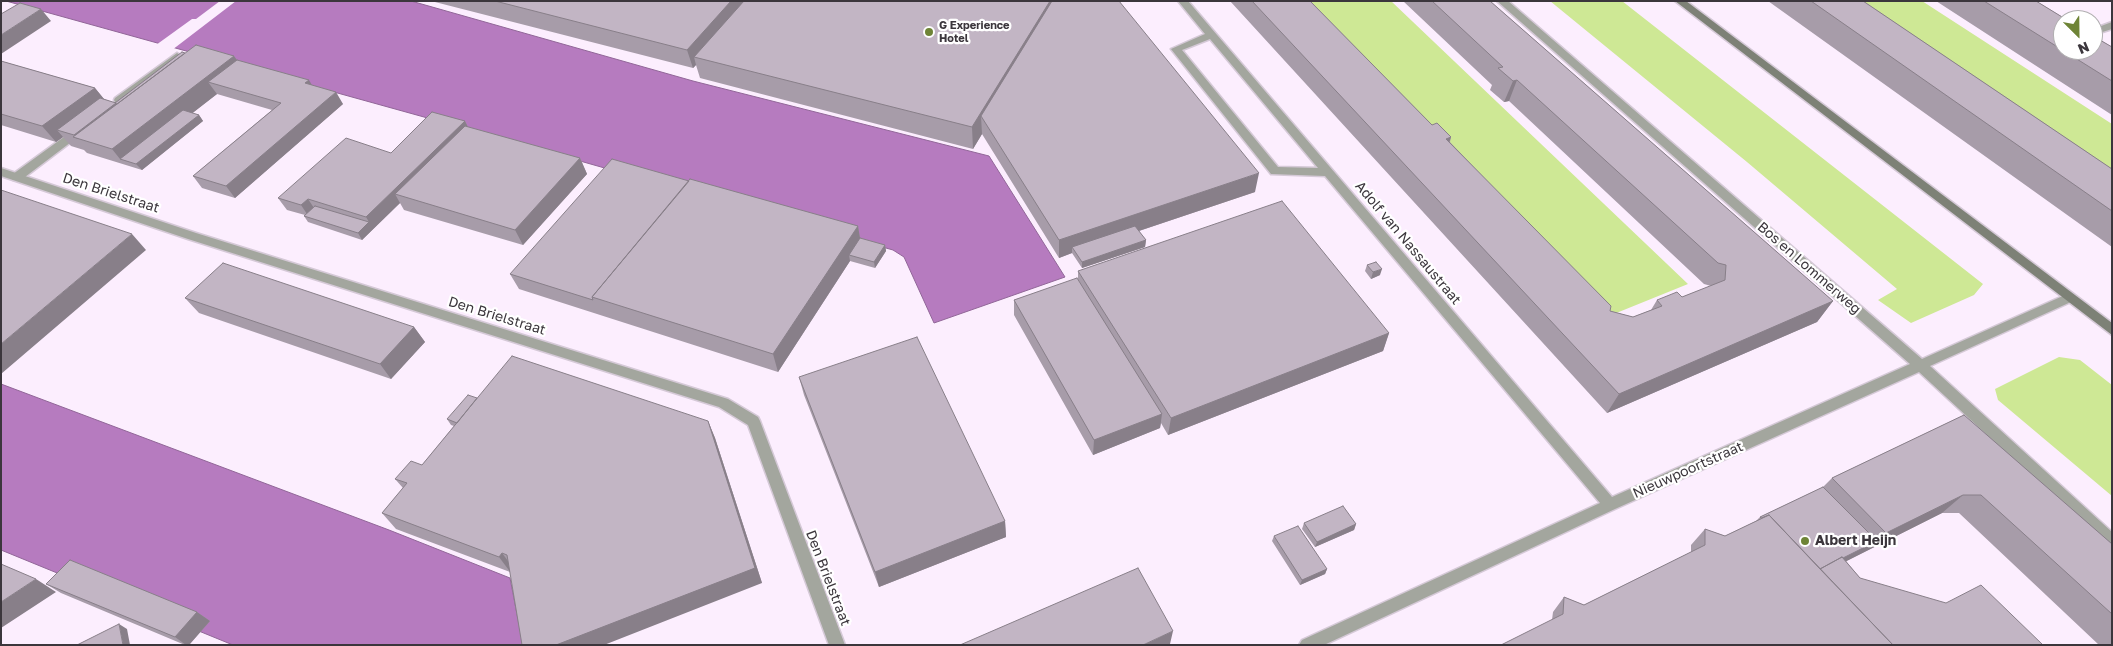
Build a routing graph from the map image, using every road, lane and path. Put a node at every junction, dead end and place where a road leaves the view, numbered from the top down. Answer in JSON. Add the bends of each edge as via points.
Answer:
{"nodes":[{"id":1,"x":1183,"y":1,"type":"edge"},
{"id":2,"x":1502,"y":1,"type":"edge"},
{"id":3,"x":1680,"y":1,"type":"edge"},
{"id":4,"x":1211,"y":35,"type":"junction"},
{"id":5,"x":177,"y":56,"type":"edge"},
{"id":6,"x":108,"y":108,"type":"edge"},
{"id":7,"x":85,"y":125,"type":"edge"},
{"id":8,"x":1,"y":172,"type":"edge"},
{"id":9,"x":1328,"y":172,"type":"junction"},
{"id":10,"x":17,"y":178,"type":"junction"},
{"id":11,"x":2069,"y":298,"type":"junction"},
{"id":12,"x":2112,"y":330,"type":"edge"},
{"id":13,"x":1919,"y":364,"type":"junction"},
{"id":14,"x":1610,"y":505,"type":"junction"},
{"id":15,"x":2112,"y":541,"type":"edge"},
{"id":16,"x":837,"y":645,"type":"edge"},
{"id":17,"x":1307,"y":645,"type":"edge"}],
"edges":[{"from":1,"to":4,"type":"street","name":"Adolf van Nassaustraat"},
{"from":2,"to":13,"type":"street","name":"Bos en Lommerweg"},
{"from":3,"to":11,"type":"main road"},
{"from":4,"to":9,"type":"street","name":"Adolf van Nassaustraat"},
{"from":4,"to":9,"type":"street","via":[[1176,49],[1275,171]]},
{"from":5,"to":6,"type":"street"},
{"from":7,"to":10,"type":"street"},
{"from":8,"to":10,"type":"street","name":"Den Brielstraat"},
{"from":9,"to":14,"type":"street","name":"Adolf van Nassaustraat"},
{"from":10,"to":16,"type":"street","name":"Den Brielstraat","via":[[723,403],[753,421]]},
{"from":11,"to":12,"type":"main road"},
{"from":11,"to":13,"type":"street","name":"Nieuwpoortstraat"},
{"from":13,"to":14,"type":"street","name":"Nieuwpoortstraat"},
{"from":13,"to":15,"type":"street","name":"Bos en Lommerweg"},
{"from":14,"to":17,"type":"street","name":"Nieuwpoortstraat"}]}
